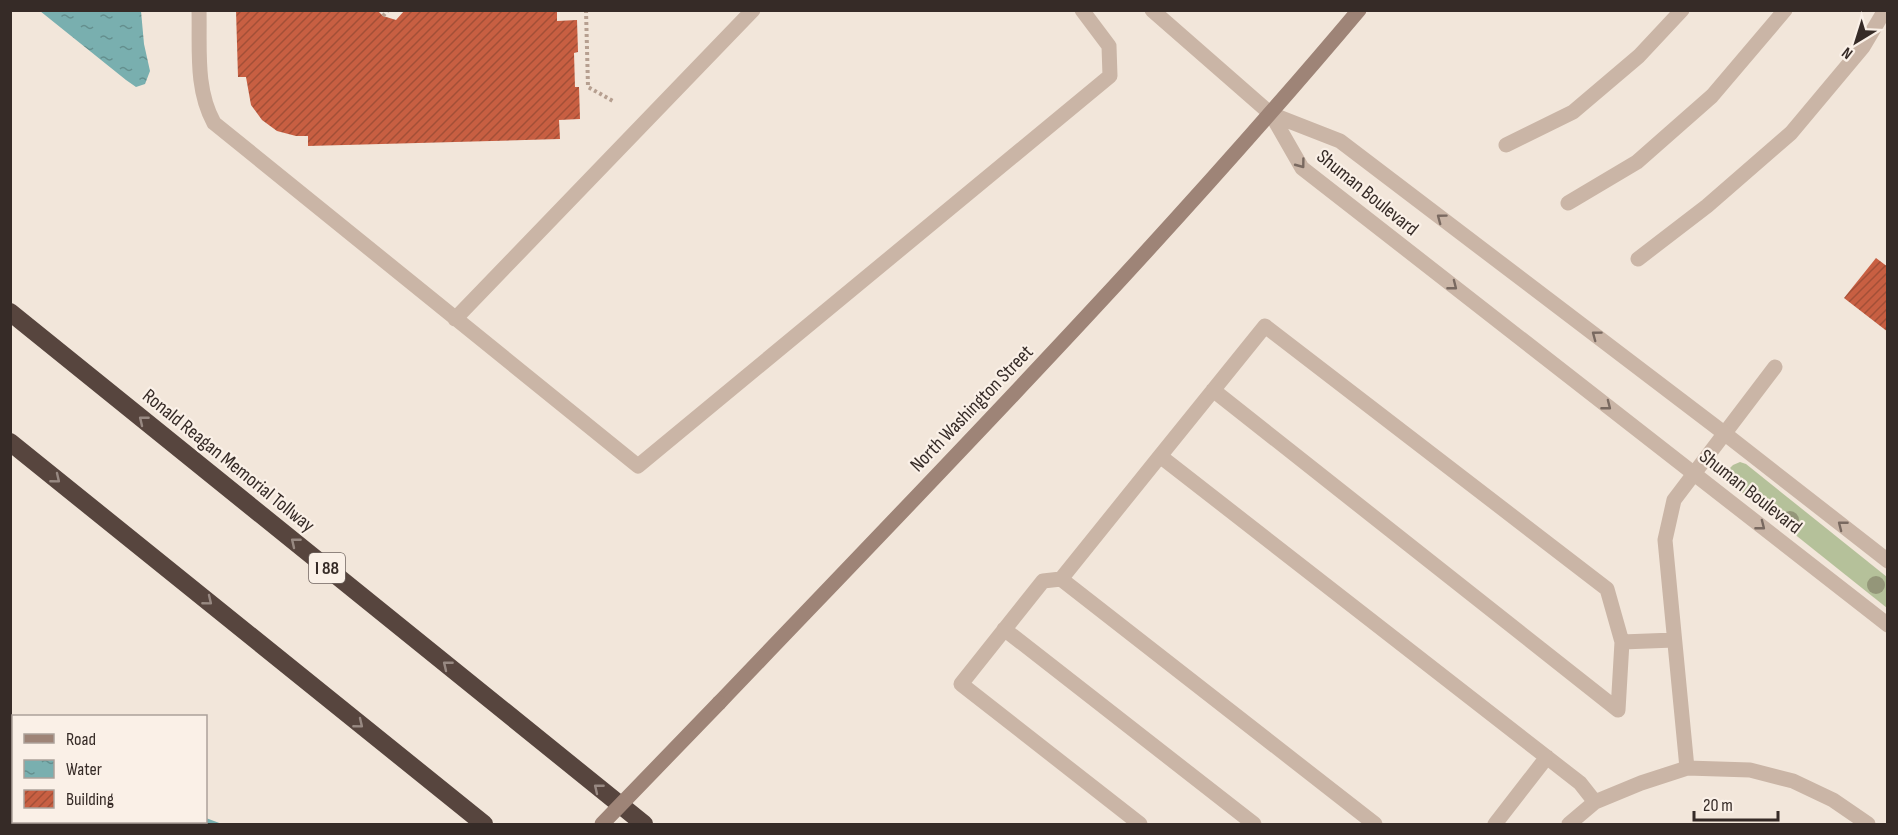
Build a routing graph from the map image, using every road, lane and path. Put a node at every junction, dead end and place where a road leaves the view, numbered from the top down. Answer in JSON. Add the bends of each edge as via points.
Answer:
{"nodes":[{"id":1,"x":199,"y":10,"type":"edge"},
{"id":2,"x":388,"y":10,"type":"edge"},
{"id":3,"x":586,"y":10,"type":"edge"},
{"id":4,"x":753,"y":10,"type":"edge"},
{"id":5,"x":1082,"y":10,"type":"edge"},
{"id":6,"x":1152,"y":10,"type":"edge"},
{"id":7,"x":1359,"y":10,"type":"edge"},
{"id":8,"x":1682,"y":10,"type":"edge"},
{"id":9,"x":1785,"y":10,"type":"edge"},
{"id":10,"x":1885,"y":10,"type":"edge"},
{"id":11,"x":383,"y":16,"type":"dead end"},
{"id":12,"x":613,"y":101,"type":"dead end"},
{"id":13,"x":1271,"y":114,"type":"junction"},
{"id":14,"x":1506,"y":145,"type":"dead end"},
{"id":15,"x":1568,"y":203,"type":"dead end"},
{"id":16,"x":1638,"y":259,"type":"dead end"},
{"id":17,"x":10,"y":312,"type":"edge"},
{"id":18,"x":455,"y":319,"type":"junction"},
{"id":19,"x":1775,"y":366,"type":"dead end"},
{"id":20,"x":1213,"y":390,"type":"junction"},
{"id":21,"x":1724,"y":432,"type":"junction"},
{"id":22,"x":10,"y":442,"type":"edge"},
{"id":23,"x":1160,"y":456,"type":"junction"},
{"id":24,"x":1694,"y":473,"type":"junction"},
{"id":25,"x":1887,"y":561,"type":"edge"},
{"id":26,"x":1061,"y":579,"type":"junction"},
{"id":27,"x":1887,"y":625,"type":"edge"},
{"id":28,"x":1005,"y":629,"type":"junction"},
{"id":29,"x":1674,"y":640,"type":"junction"},
{"id":30,"x":1622,"y":642,"type":"junction"},
{"id":31,"x":1547,"y":757,"type":"junction"},
{"id":32,"x":1687,"y":768,"type":"junction"},
{"id":33,"x":1595,"y":802,"type":"junction"},
{"id":34,"x":484,"y":825,"type":"edge"},
{"id":35,"x":602,"y":825,"type":"edge"},
{"id":36,"x":644,"y":825,"type":"edge"},
{"id":37,"x":1140,"y":825,"type":"edge"},
{"id":38,"x":1254,"y":825,"type":"edge"},
{"id":39,"x":1375,"y":825,"type":"edge"},
{"id":40,"x":1495,"y":825,"type":"edge"},
{"id":41,"x":1569,"y":825,"type":"edge"},
{"id":42,"x":1868,"y":825,"type":"edge"}],
"edges":[{"from":1,"to":18,"type":"street","via":[[200,79],[214,123]]},
{"from":2,"to":11,"type":"path"},
{"from":3,"to":12,"type":"path","via":[[588,87]]},
{"from":4,"to":18,"type":"street"},
{"from":5,"to":18,"type":"street","via":[[1109,46],[1110,76],[638,466]]},
{"from":6,"to":13,"type":"street"},
{"from":7,"to":13,"type":"main road","name":"North Washington Street"},
{"from":8,"to":14,"type":"street","via":[[1640,56],[1573,112]]},
{"from":9,"to":15,"type":"street","via":[[1712,96],[1637,162]]},
{"from":10,"to":16,"type":"street","via":[[1863,47],[1791,133]]},
{"from":21,"to":13,"type":"street","name":"Shuman Boulevard","one_way":true,"via":[[1340,141]]},
{"from":13,"to":24,"type":"street","name":"Shuman Boulevard","one_way":true,"via":[[1302,168]]},
{"from":13,"to":35,"type":"main road","name":"North Washington Street","bridge":true,"via":[[1043,365]]},
{"from":36,"to":17,"type":"highway","name":"Ronald Reagan Memorial Tollway","number":"I 88","one_way":true},
{"from":19,"to":21,"type":"street"},
{"from":20,"to":23,"type":"street"},
{"from":20,"to":30,"type":"street","via":[[1265,326],[1607,589]]},
{"from":20,"to":30,"type":"street","via":[[1618,711]]},
{"from":21,"to":24,"type":"street"},
{"from":25,"to":21,"type":"street","name":"Shuman Boulevard","one_way":true},
{"from":22,"to":34,"type":"highway","one_way":true},
{"from":23,"to":26,"type":"street"},
{"from":23,"to":31,"type":"street"},
{"from":24,"to":27,"type":"street","name":"Shuman Boulevard","one_way":true},
{"from":24,"to":29,"type":"street","via":[[1674,501],[1665,540]]},
{"from":26,"to":28,"type":"street","via":[[1043,581]]},
{"from":26,"to":39,"type":"street"},
{"from":28,"to":37,"type":"street","via":[[961,684]]},
{"from":28,"to":38,"type":"street"},
{"from":29,"to":30,"type":"street"},
{"from":29,"to":32,"type":"street"},
{"from":31,"to":33,"type":"street","via":[[1580,783]]},
{"from":31,"to":40,"type":"street"},
{"from":32,"to":33,"type":"street"},
{"from":32,"to":42,"type":"street","via":[[1750,770],[1793,781],[1833,800]]},
{"from":33,"to":41,"type":"street"}]}
